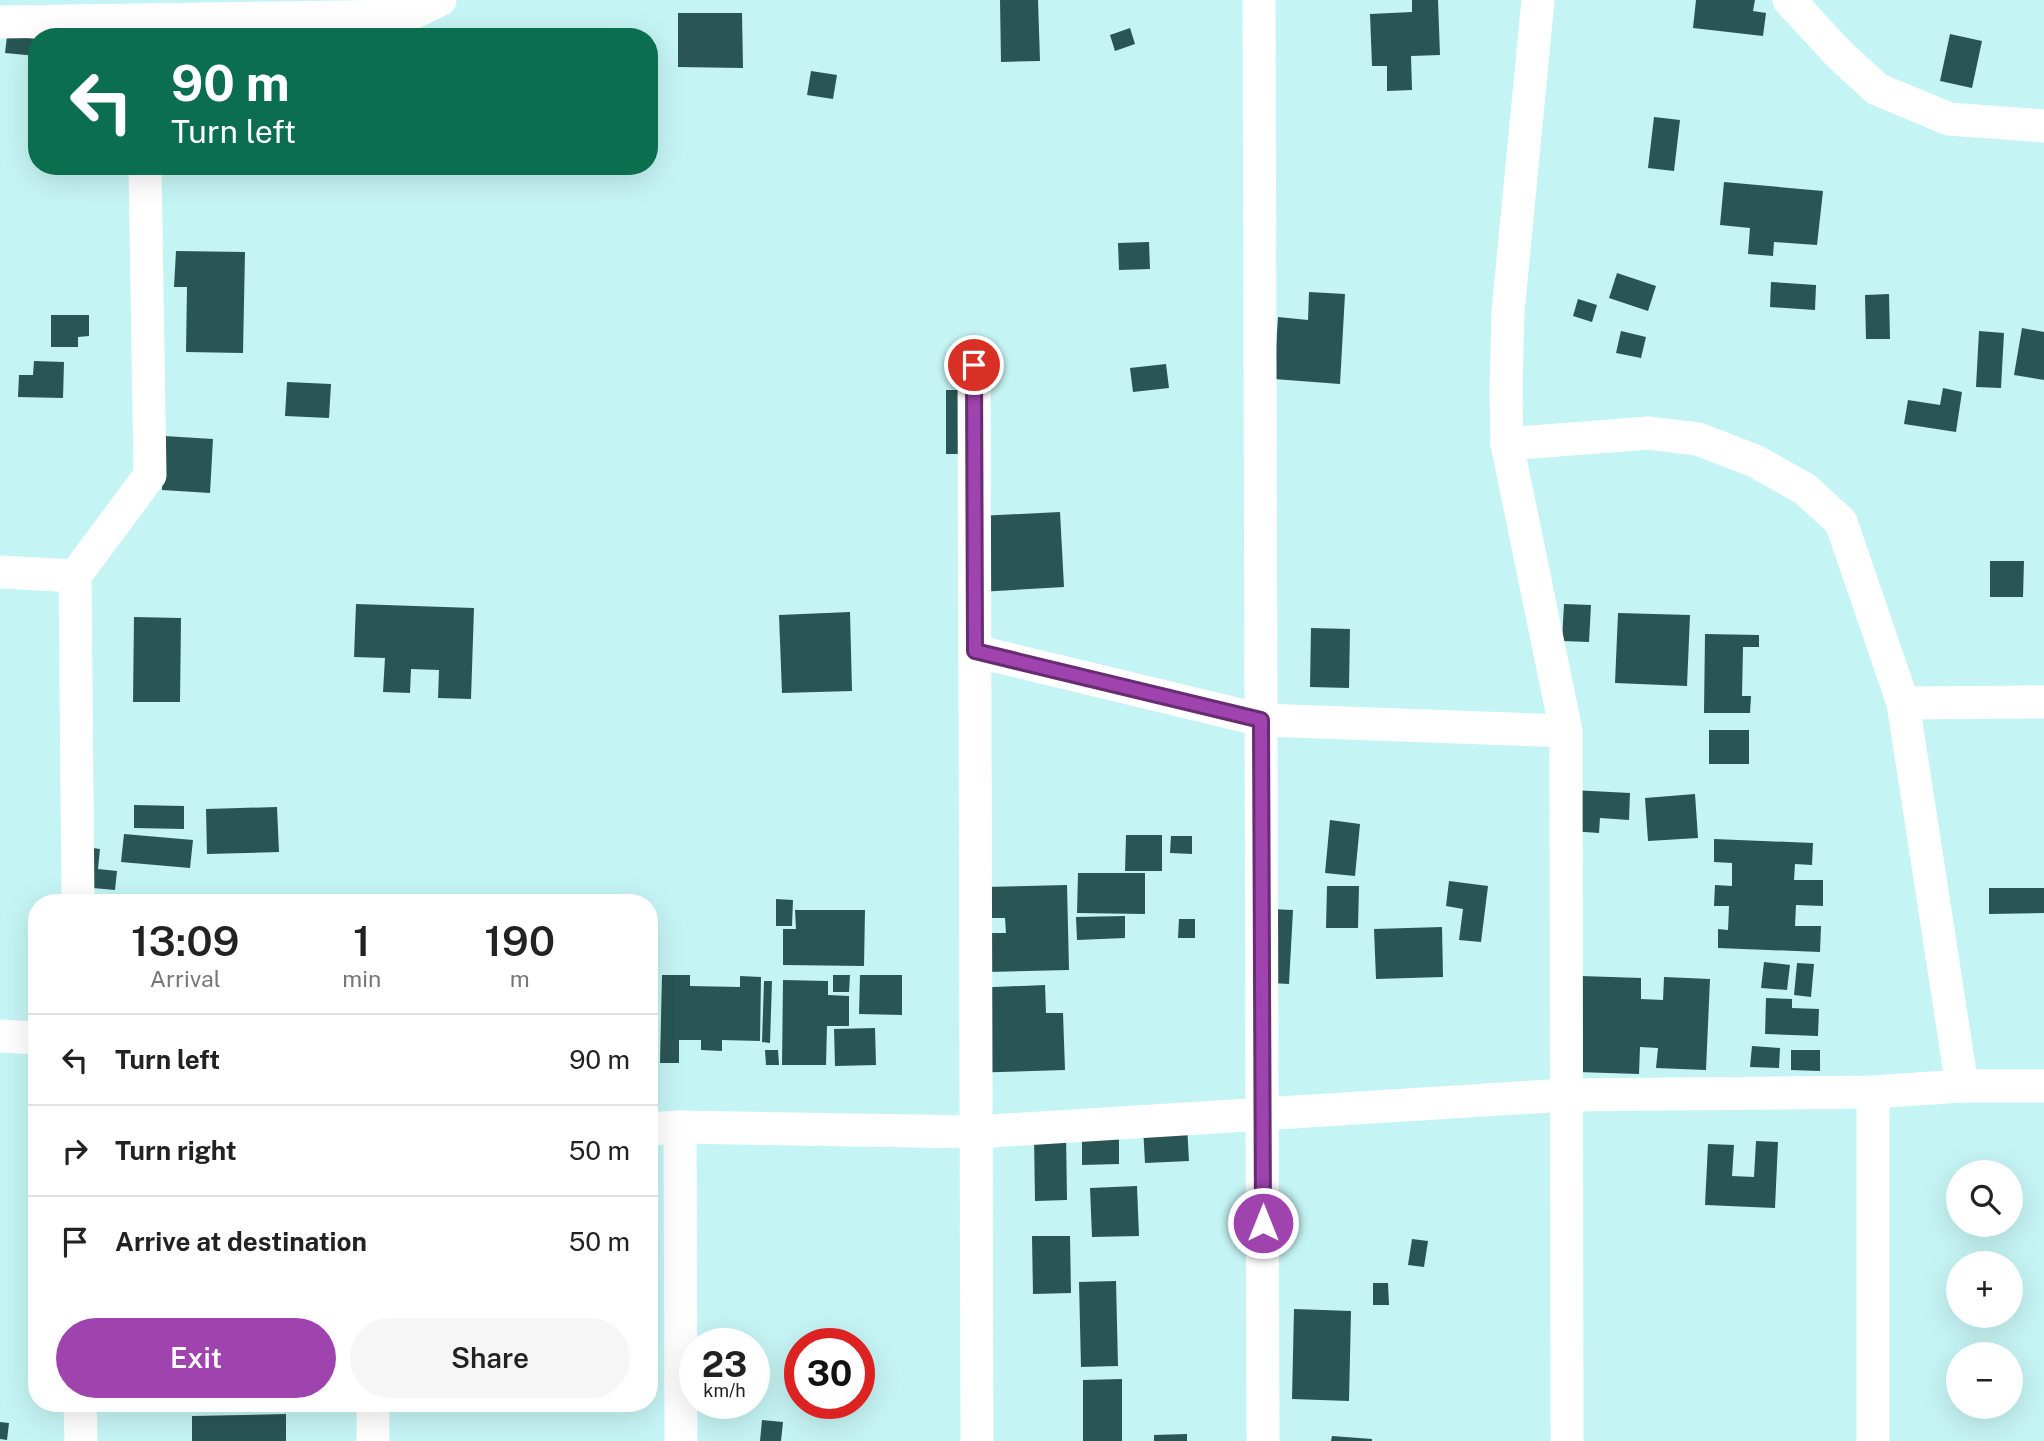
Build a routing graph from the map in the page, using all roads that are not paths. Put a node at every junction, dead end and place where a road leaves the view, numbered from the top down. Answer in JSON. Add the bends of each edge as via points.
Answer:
{"nodes":[{"id":1,"x":440,"y":0,"type":"edge"},
{"id":2,"x":1259,"y":0,"type":"edge"},
{"id":3,"x":1538,"y":0,"type":"edge"},
{"id":4,"x":1789,"y":0,"type":"edge"},
{"id":5,"x":143,"y":19,"type":"edge"},
{"id":6,"x":0,"y":22,"type":"edge"},
{"id":7,"x":2044,"y":126,"type":"edge"},
{"id":8,"x":145,"y":175,"type":"edge"},
{"id":9,"x":974,"y":365,"type":"dead end"},
{"id":10,"x":1507,"y":444,"type":"junction"},
{"id":11,"x":0,"y":572,"type":"edge"},
{"id":12,"x":75,"y":576,"type":"junction"},
{"id":13,"x":975,"y":651,"type":"junction"},
{"id":14,"x":2044,"y":702,"type":"edge"},
{"id":15,"x":1903,"y":703,"type":"junction"},
{"id":16,"x":1261,"y":720,"type":"junction"},
{"id":17,"x":1566,"y":731,"type":"junction"},
{"id":18,"x":78,"y":894,"type":"edge"},
{"id":19,"x":0,"y":1036,"type":"edge"},
{"id":20,"x":28,"y":1038,"type":"edge"},
{"id":21,"x":1962,"y":1086,"type":"junction"},
{"id":22,"x":2044,"y":1086,"type":"edge"},
{"id":23,"x":1872,"y":1092,"type":"junction"},
{"id":24,"x":1566,"y":1095,"type":"junction"},
{"id":25,"x":1262,"y":1114,"type":"junction"},
{"id":26,"x":664,"y":1128,"type":"edge"},
{"id":27,"x":976,"y":1132,"type":"junction"},
{"id":28,"x":80,"y":1412,"type":"edge"},
{"id":29,"x":373,"y":1412,"type":"edge"},
{"id":30,"x":81,"y":1441,"type":"edge"},
{"id":31,"x":373,"y":1441,"type":"edge"},
{"id":32,"x":681,"y":1441,"type":"edge"},
{"id":33,"x":977,"y":1441,"type":"edge"},
{"id":34,"x":1263,"y":1441,"type":"edge"},
{"id":35,"x":1567,"y":1441,"type":"edge"},
{"id":36,"x":1873,"y":1441,"type":"edge"}],
"edges":[{"from":1,"to":5,"type":"street","via":[[407,16]]},
{"from":2,"to":16,"type":"street"},
{"from":3,"to":10,"type":"street","via":[[1508,312]]},
{"from":4,"to":7,"type":"street","via":[[1877,89],[1948,119]]},
{"from":5,"to":6,"type":"street"},
{"from":8,"to":12,"type":"street","via":[[150,475]]},
{"from":9,"to":13,"type":"street"},
{"from":10,"to":15,"type":"street","via":[[1648,433],[1698,439],[1755,461],[1805,489],[1841,522]]},
{"from":10,"to":17,"type":"street"},
{"from":11,"to":12,"type":"street"},
{"from":12,"to":18,"type":"street"},
{"from":13,"to":16,"type":"street"},
{"from":13,"to":27,"type":"street"},
{"from":14,"to":15,"type":"street"},
{"from":15,"to":21,"type":"street"},
{"from":16,"to":17,"type":"street"},
{"from":16,"to":25,"type":"street"},
{"from":17,"to":24,"type":"street"},
{"from":19,"to":20,"type":"street"},
{"from":21,"to":22,"type":"street"},
{"from":21,"to":23,"type":"street"},
{"from":23,"to":24,"type":"street"},
{"from":23,"to":36,"type":"street"},
{"from":24,"to":25,"type":"street"},
{"from":24,"to":35,"type":"street"},
{"from":25,"to":27,"type":"street"},
{"from":25,"to":34,"type":"street"},
{"from":26,"to":27,"type":"street"},
{"from":26,"to":32,"type":"street"},
{"from":27,"to":33,"type":"street"},
{"from":28,"to":30,"type":"street"},
{"from":29,"to":31,"type":"street"}]}
